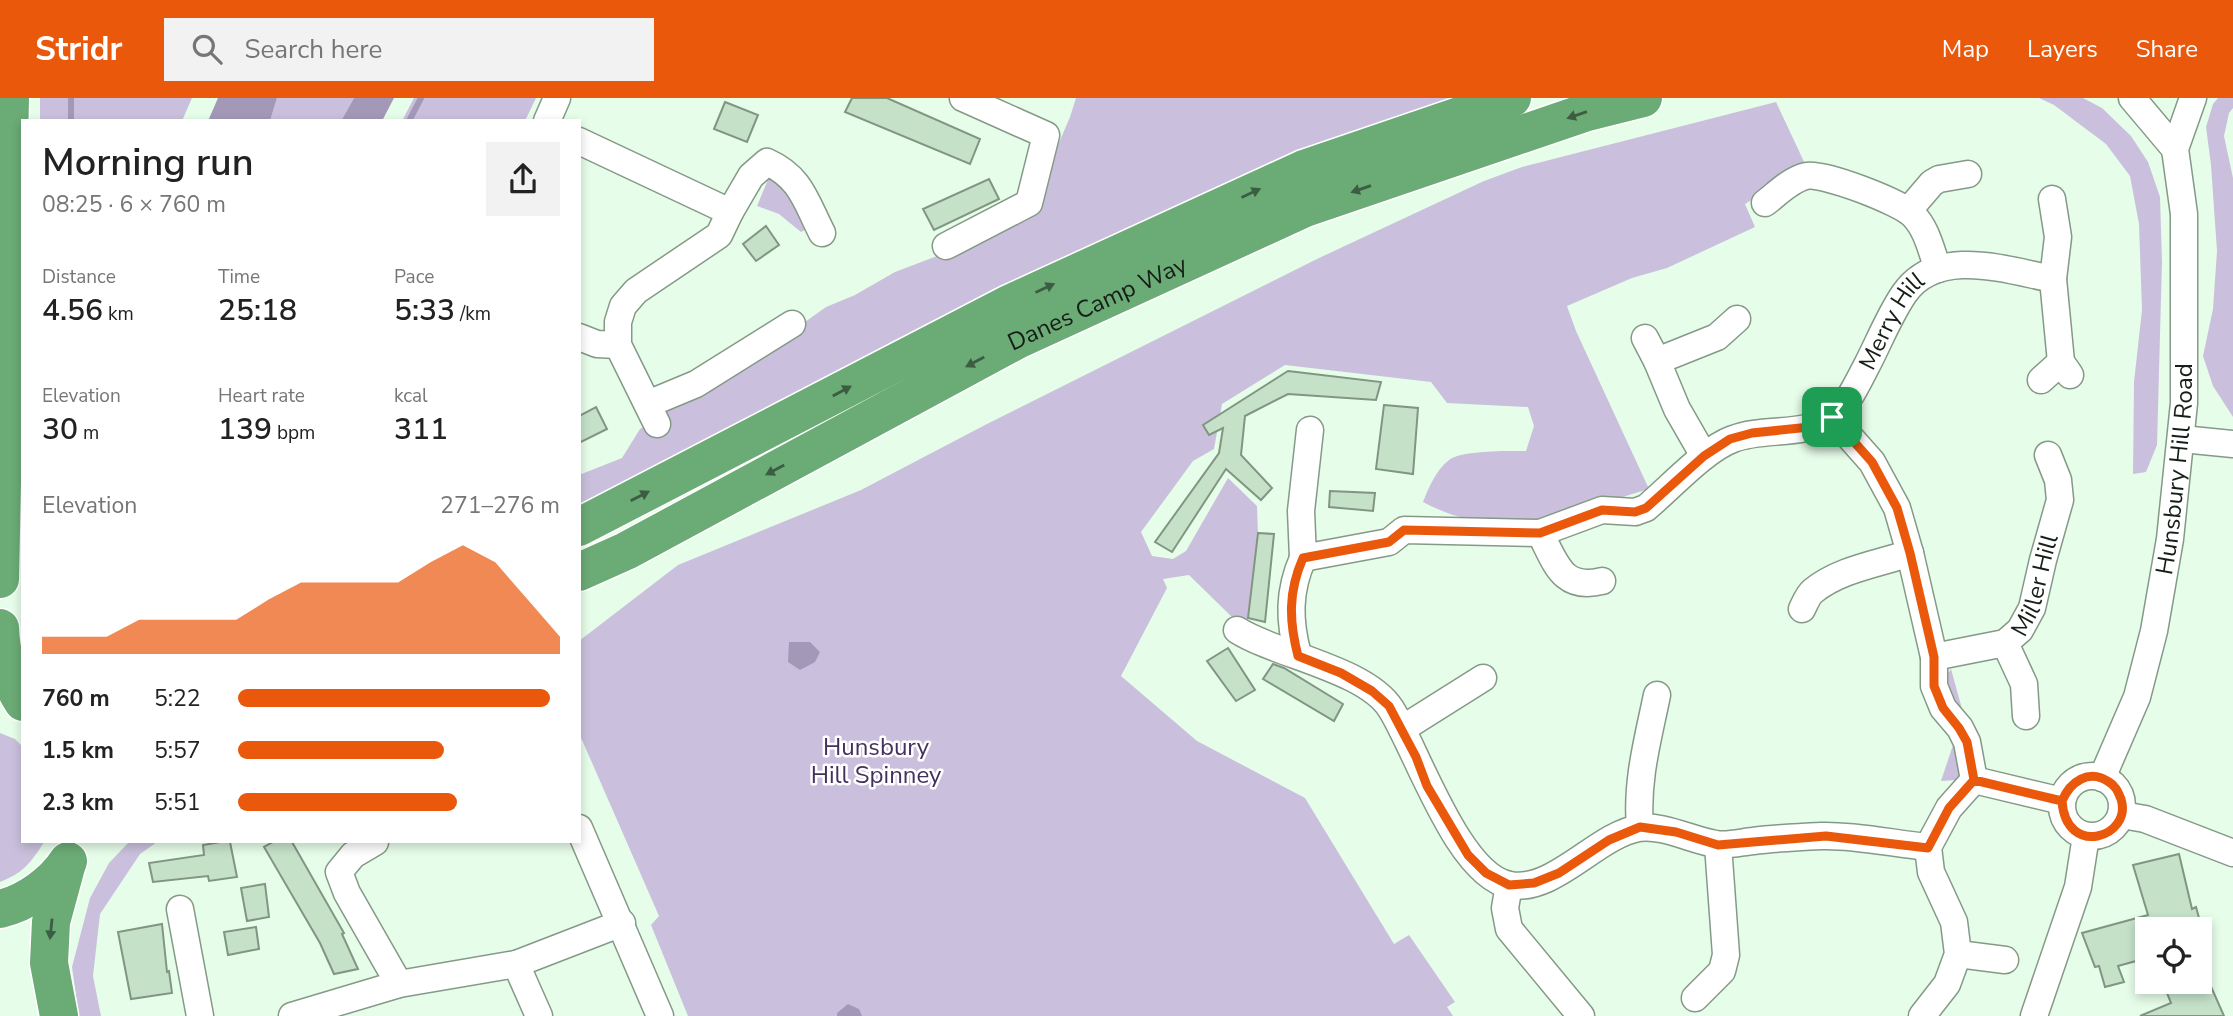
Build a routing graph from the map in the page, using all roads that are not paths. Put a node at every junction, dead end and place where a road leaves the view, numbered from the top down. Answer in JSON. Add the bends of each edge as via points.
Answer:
{"nodes":[{"id":1,"x":10,"y":98,"type":"edge"},
{"id":2,"x":557,"y":98,"type":"edge"},
{"id":3,"x":963,"y":98,"type":"edge"},
{"id":4,"x":1512,"y":98,"type":"edge"},
{"id":5,"x":1643,"y":98,"type":"edge"},
{"id":6,"x":2132,"y":98,"type":"edge"},
{"id":7,"x":2193,"y":98,"type":"edge"},
{"id":8,"x":548,"y":119,"type":"edge"},
{"id":9,"x":581,"y":142,"type":"edge"},
{"id":10,"x":2175,"y":149,"type":"junction"},
{"id":11,"x":1968,"y":174,"type":"dead end"},
{"id":12,"x":2052,"y":199,"type":"dead end"},
{"id":13,"x":1765,"y":203,"type":"dead end"},
{"id":14,"x":1908,"y":211,"type":"junction"},
{"id":15,"x":730,"y":212,"type":"junction"},
{"id":16,"x":822,"y":233,"type":"dead end"},
{"id":17,"x":946,"y":246,"type":"dead end"},
{"id":18,"x":1938,"y":269,"type":"junction"},
{"id":19,"x":2053,"y":279,"type":"junction"},
{"id":20,"x":1737,"y":319,"type":"dead end"},
{"id":21,"x":792,"y":324,"type":"dead end"},
{"id":22,"x":1644,"y":338,"type":"dead end"},
{"id":23,"x":581,"y":339,"type":"edge"},
{"id":24,"x":618,"y":345,"type":"junction"},
{"id":25,"x":1657,"y":361,"type":"junction"},
{"id":26,"x":2041,"y":380,"type":"dead end"},
{"id":27,"x":1832,"y":417,"type":"junction"},
{"id":28,"x":1310,"y":430,"type":"dead end"},
{"id":29,"x":2182,"y":439,"type":"junction"},
{"id":30,"x":2233,"y":444,"type":"edge"},
{"id":31,"x":2048,"y":455,"type":"dead end"},
{"id":32,"x":1704,"y":456,"type":"junction"},
{"id":33,"x":581,"y":526,"type":"edge"},
{"id":34,"x":1540,"y":533,"type":"junction"},
{"id":35,"x":1910,"y":553,"type":"junction"},
{"id":36,"x":1303,"y":558,"type":"junction"},
{"id":37,"x":1,"y":568,"type":"edge"},
{"id":38,"x":581,"y":571,"type":"edge"},
{"id":39,"x":1602,"y":581,"type":"dead end"},
{"id":40,"x":1803,"y":592,"type":"dead end"},
{"id":41,"x":0,"y":628,"type":"edge"},
{"id":42,"x":1237,"y":630,"type":"dead end"},
{"id":43,"x":21,"y":639,"type":"edge"},
{"id":44,"x":2005,"y":643,"type":"junction"},
{"id":45,"x":1298,"y":656,"type":"junction"},
{"id":46,"x":1934,"y":657,"type":"junction"},
{"id":47,"x":1483,"y":678,"type":"dead end"},
{"id":48,"x":1657,"y":695,"type":"dead end"},
{"id":49,"x":21,"y":699,"type":"edge"},
{"id":50,"x":0,"y":711,"type":"edge"},
{"id":51,"x":2026,"y":716,"type":"dead end"},
{"id":52,"x":21,"y":717,"type":"edge"},
{"id":53,"x":1402,"y":729,"type":"junction"},
{"id":54,"x":2102,"y":778,"type":"junction"},
{"id":55,"x":1974,"y":780,"type":"junction"},
{"id":56,"x":2062,"y":801,"type":"junction"},
{"id":57,"x":2122,"y":815,"type":"junction"},
{"id":58,"x":1640,"y":827,"type":"junction"},
{"id":59,"x":581,"y":832,"type":"edge"},
{"id":60,"x":2086,"y":836,"type":"junction"},
{"id":61,"x":373,"y":843,"type":"edge"},
{"id":62,"x":1718,"y":845,"type":"junction"},
{"id":63,"x":1928,"y":848,"type":"junction"},
{"id":64,"x":74,"y":851,"type":"edge"},
{"id":65,"x":2233,"y":853,"type":"edge"},
{"id":66,"x":1509,"y":885,"type":"junction"},
{"id":67,"x":0,"y":909,"type":"edge"},
{"id":68,"x":180,"y":909,"type":"dead end"},
{"id":69,"x":622,"y":923,"type":"junction"},
{"id":70,"x":1958,"y":954,"type":"junction"},
{"id":71,"x":2005,"y":960,"type":"dead end"},
{"id":72,"x":516,"y":964,"type":"junction"},
{"id":73,"x":399,"y":984,"type":"junction"},
{"id":74,"x":1695,"y":998,"type":"dead end"},
{"id":75,"x":329,"y":1011,"type":"edge"},
{"id":76,"x":59,"y":1016,"type":"edge"},
{"id":77,"x":200,"y":1016,"type":"edge"},
{"id":78,"x":292,"y":1016,"type":"edge"},
{"id":79,"x":539,"y":1016,"type":"edge"},
{"id":80,"x":660,"y":1016,"type":"edge"},
{"id":81,"x":1581,"y":1016,"type":"edge"},
{"id":82,"x":1922,"y":1016,"type":"edge"},
{"id":83,"x":2034,"y":1016,"type":"edge"}],
"edges":[{"from":1,"to":37,"type":"highway"},
{"from":2,"to":8,"type":"street"},
{"from":3,"to":17,"type":"street","via":[[1046,135],[1029,203]]},
{"from":33,"to":4,"type":"highway","name":"Danes Camp Way","one_way":true,"via":[[1007,306],[1304,169]]},
{"from":5,"to":38,"type":"highway","name":"Danes Camp Way","one_way":true,"via":[[1587,112],[1292,214],[1017,340]]},
{"from":6,"to":10,"type":"street"},
{"from":7,"to":10,"type":"street","name":"Hunsbury Hill Road"},
{"from":9,"to":15,"type":"street"},
{"from":10,"to":29,"type":"street","name":"Hunsbury Hill Road","via":[[2184,214]]},
{"from":11,"to":14,"type":"street","via":[[1932,183]]},
{"from":12,"to":19,"type":"street","via":[[2058,237]]},
{"from":13,"to":14,"type":"street","via":[[1794,181],[1817,175]]},
{"from":14,"to":18,"type":"street","name":"Merry Hill","via":[[1924,230]]},
{"from":15,"to":16,"type":"street","via":[[751,176],[767,162],[785,170],[798,184]]},
{"from":15,"to":24,"type":"street","via":[[719,235],[636,291],[623,306]]},
{"from":18,"to":19,"type":"street","name":"Merry Hill","via":[[1960,264]]},
{"from":18,"to":27,"type":"street","name":"Merry Hill","via":[[1919,278],[1904,294],[1849,396]]},
{"from":19,"to":26,"type":"street","via":[[2066,369]]},
{"from":20,"to":25,"type":"street","via":[[1717,337]]},
{"from":21,"to":24,"type":"street","via":[[652,414]]},
{"from":22,"to":25,"type":"street"},
{"from":23,"to":24,"type":"street"},
{"from":25,"to":32,"type":"street"},
{"from":27,"to":32,"type":"street","via":[[1810,427],[1730,439]]},
{"from":27,"to":35,"type":"street","via":[[1872,462],[1897,508]]},
{"from":28,"to":36,"type":"street","via":[[1301,511]]},
{"from":29,"to":30,"type":"street"},
{"from":29,"to":54,"type":"street","name":"Hunsbury Hill Road","via":[[2154,631],[2137,697]]},
{"from":31,"to":44,"type":"street","name":"Miller Hill","via":[[2060,500],[2032,608],[2020,630]]},
{"from":32,"to":34,"type":"street","via":[[1646,508],[1602,510]]},
{"from":34,"to":36,"type":"street","via":[[1404,530],[1389,542]]},
{"from":34,"to":39,"type":"street","via":[[1564,576],[1576,584]]},
{"from":35,"to":40,"type":"street"},
{"from":35,"to":46,"type":"street"},
{"from":36,"to":45,"type":"street","via":[[1294,579],[1291,629]]},
{"from":37,"to":43,"type":"highway"},
{"from":41,"to":49,"type":"highway","via":[[1,652]]},
{"from":42,"to":45,"type":"street"},
{"from":44,"to":46,"type":"street","name":"Miller Hill"},
{"from":44,"to":51,"type":"street","name":"Miller Hill","via":[[2024,684]]},
{"from":45,"to":53,"type":"street","via":[[1372,691],[1389,706]]},
{"from":46,"to":55,"type":"street","via":[[1937,697],[1967,742]]},
{"from":47,"to":53,"type":"street"},
{"from":48,"to":58,"type":"street","via":[[1640,771]]},
{"from":50,"to":52,"type":"highway"},
{"from":53,"to":66,"type":"street","via":[[1427,786],[1468,855],[1486,873]]},
{"from":54,"to":56,"type":"street","via":[[2073,783]]},
{"from":54,"to":57,"type":"street","via":[[2118,790]]},
{"from":55,"to":56,"type":"street"},
{"from":55,"to":63,"type":"street","via":[[1949,808]]},
{"from":56,"to":60,"type":"street","via":[[2068,825]]},
{"from":57,"to":60,"type":"street","via":[[2109,831]]},
{"from":57,"to":65,"type":"street","via":[[2145,819]]},
{"from":58,"to":62,"type":"street"},
{"from":58,"to":66,"type":"street","via":[[1609,840],[1559,873],[1534,883]]},
{"from":59,"to":69,"type":"street"},
{"from":60,"to":83,"type":"street","via":[[2078,887]]},
{"from":61,"to":73,"type":"street","via":[[353,855],[340,872],[347,893]]},
{"from":62,"to":63,"type":"street","via":[[1826,836]]},
{"from":62,"to":74,"type":"street","via":[[1726,955],[1722,971]]},
{"from":63,"to":70,"type":"street","via":[[1931,872],[1954,922]]},
{"from":64,"to":67,"type":"highway","via":[[40,890]]},
{"from":64,"to":76,"type":"highway","one_way":true,"via":[[51,922],[49,963]]},
{"from":66,"to":81,"type":"street","via":[[1508,929]]},
{"from":68,"to":77,"type":"street"},
{"from":69,"to":72,"type":"street"},
{"from":69,"to":80,"type":"street"},
{"from":70,"to":71,"type":"street"},
{"from":70,"to":82,"type":"street","via":[[1947,984]]},
{"from":72,"to":73,"type":"street"},
{"from":72,"to":79,"type":"street"},
{"from":73,"to":75,"type":"street"},
{"from":75,"to":78,"type":"street"}]}
